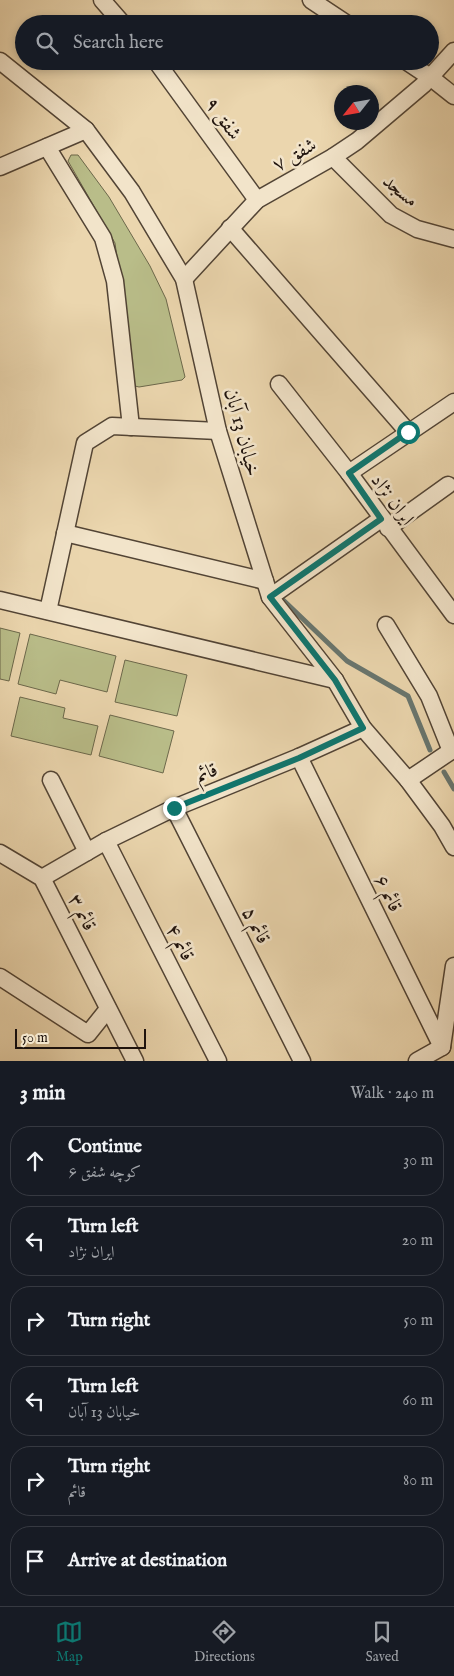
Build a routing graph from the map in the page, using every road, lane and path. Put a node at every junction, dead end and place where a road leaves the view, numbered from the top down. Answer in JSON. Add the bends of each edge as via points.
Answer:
{"nodes":[{"id":1,"x":102,"y":0,"type":"edge"},
{"id":2,"x":310,"y":0,"type":"edge"},
{"id":3,"x":115,"y":15,"type":"edge"},
{"id":4,"x":333,"y":15,"type":"edge"},
{"id":5,"x":454,"y":51,"type":"edge"},
{"id":6,"x":0,"y":61,"type":"edge"},
{"id":7,"x":439,"y":67,"type":"edge"},
{"id":8,"x":167,"y":70,"type":"edge"},
{"id":9,"x":420,"y":70,"type":"edge"},
{"id":10,"x":436,"y":70,"type":"edge"},
{"id":11,"x":430,"y":77,"type":"junction"},
{"id":12,"x":454,"y":96,"type":"edge"},
{"id":13,"x":86,"y":130,"type":"junction"},
{"id":14,"x":47,"y":146,"type":"junction"},
{"id":15,"x":333,"y":157,"type":"junction"},
{"id":16,"x":0,"y":166,"type":"edge"},
{"id":17,"x":257,"y":200,"type":"junction"},
{"id":18,"x":230,"y":228,"type":"junction"},
{"id":19,"x":454,"y":240,"type":"edge"},
{"id":20,"x":184,"y":280,"type":"junction"},
{"id":21,"x":279,"y":384,"type":"dead end"},
{"id":22,"x":454,"y":403,"type":"edge"},
{"id":23,"x":131,"y":427,"type":"junction"},
{"id":24,"x":218,"y":432,"type":"junction"},
{"id":25,"x":408,"y":432,"type":"junction"},
{"id":26,"x":349,"y":473,"type":"junction"},
{"id":27,"x":448,"y":485,"type":"dead end"},
{"id":28,"x":384,"y":523,"type":"junction"},
{"id":29,"x":65,"y":533,"type":"junction"},
{"id":30,"x":265,"y":581,"type":"junction"},
{"id":31,"x":270,"y":597,"type":"junction"},
{"id":32,"x":0,"y":600,"type":"edge"},
{"id":33,"x":48,"y":612,"type":"junction"},
{"id":34,"x":454,"y":615,"type":"edge"},
{"id":35,"x":386,"y":625,"type":"dead end"},
{"id":36,"x":335,"y":680,"type":"junction"},
{"id":37,"x":363,"y":728,"type":"junction"},
{"id":38,"x":453,"y":750,"type":"edge"},
{"id":39,"x":299,"y":758,"type":"junction"},
{"id":40,"x":51,"y":780,"type":"dead end"},
{"id":41,"x":408,"y":780,"type":"junction"},
{"id":42,"x":174,"y":808,"type":"junction"},
{"id":43,"x":448,"y":825,"type":"edge"},
{"id":44,"x":106,"y":841,"type":"junction"},
{"id":45,"x":454,"y":847,"type":"edge"},
{"id":46,"x":87,"y":852,"type":"junction"},
{"id":47,"x":0,"y":853,"type":"edge"},
{"id":48,"x":42,"y":878,"type":"junction"},
{"id":49,"x":454,"y":966,"type":"edge"},
{"id":50,"x":0,"y":976,"type":"edge"},
{"id":51,"x":452,"y":996,"type":"edge"},
{"id":52,"x":108,"y":1009,"type":"junction"},
{"id":53,"x":442,"y":1047,"type":"junction"},
{"id":54,"x":135,"y":1061,"type":"edge"},
{"id":55,"x":218,"y":1061,"type":"edge"},
{"id":56,"x":302,"y":1061,"type":"edge"},
{"id":57,"x":417,"y":1061,"type":"edge"}],
"edges":[{"from":1,"to":3,"type":"street"},
{"from":2,"to":4,"type":"street"},
{"from":5,"to":7,"type":"street","name":"شفق ۷"},
{"from":6,"to":13,"type":"street","name":"خیابان 13 آبان"},
{"from":8,"to":17,"type":"street","name":"شفق ۹"},
{"from":9,"to":11,"type":"street"},
{"from":10,"to":11,"type":"street","name":"شفق ۷"},
{"from":11,"to":12,"type":"street"},
{"from":11,"to":15,"type":"street","name":"شفق ۷"},
{"from":13,"to":14,"type":"street"},
{"from":13,"to":20,"type":"street","name":"خیابان 13 آبان","via":[[132,192]]},
{"from":14,"to":16,"type":"street"},
{"from":14,"to":23,"type":"street","via":[[103,238],[114,281]]},
{"from":15,"to":17,"type":"street","name":"شفق ۷"},
{"from":15,"to":19,"type":"street","name":"مسجد","via":[[392,215],[417,229]]},
{"from":17,"to":18,"type":"street","name":"شفق ۷"},
{"from":18,"to":20,"type":"street","name":"شفق ۷"},
{"from":18,"to":25,"type":"street"},
{"from":20,"to":24,"type":"street","name":"خیابان 13 آبان"},
{"from":21,"to":26,"type":"street","name":"ایران نژاد"},
{"from":22,"to":25,"type":"street"},
{"from":23,"to":24,"type":"street"},
{"from":23,"to":29,"type":"street","via":[[112,426],[85,443]]},
{"from":24,"to":30,"type":"street","name":"خیابان 13 آبان"},
{"from":25,"to":26,"type":"street"},
{"from":26,"to":28,"type":"street","name":"ایران نژاد"},
{"from":27,"to":28,"type":"street"},
{"from":28,"to":31,"type":"street"},
{"from":28,"to":34,"type":"street","name":"ایران نژاد"},
{"from":29,"to":30,"type":"street"},
{"from":29,"to":33,"type":"street"},
{"from":30,"to":31,"type":"street","name":"خیابان 13 آبان"},
{"from":31,"to":36,"type":"street","name":"خیابان 13 آبان"},
{"from":32,"to":33,"type":"street"},
{"from":33,"to":36,"type":"street"},
{"from":35,"to":38,"type":"street","via":[[429,696]]},
{"from":36,"to":37,"type":"street","name":"خیابان 13 آبان"},
{"from":37,"to":39,"type":"street","name":"قائم"},
{"from":37,"to":41,"type":"street","name":"خیابان 13 آبان"},
{"from":38,"to":41,"type":"street"},
{"from":39,"to":42,"type":"street","name":"قائم"},
{"from":39,"to":53,"type":"street","name":"قائم ۶"},
{"from":40,"to":46,"type":"street"},
{"from":41,"to":43,"type":"street","name":"خیابان 13 آبان"},
{"from":42,"to":44,"type":"street","name":"قائم"},
{"from":42,"to":56,"type":"street","name":"قائم ۵"},
{"from":43,"to":45,"type":"street","name":"خیابان 13 آبان"},
{"from":44,"to":46,"type":"street","name":"قائم"},
{"from":44,"to":55,"type":"street","name":"قائم ۴"},
{"from":46,"to":48,"type":"street","name":"قائم"},
{"from":47,"to":48,"type":"street"},
{"from":48,"to":52,"type":"street","name":"قائم ۳"},
{"from":49,"to":51,"type":"street"},
{"from":50,"to":52,"type":"street","via":[[88,1034]]},
{"from":51,"to":53,"type":"street"},
{"from":52,"to":54,"type":"street","name":"قائم ۳"},
{"from":53,"to":57,"type":"street"}]}
